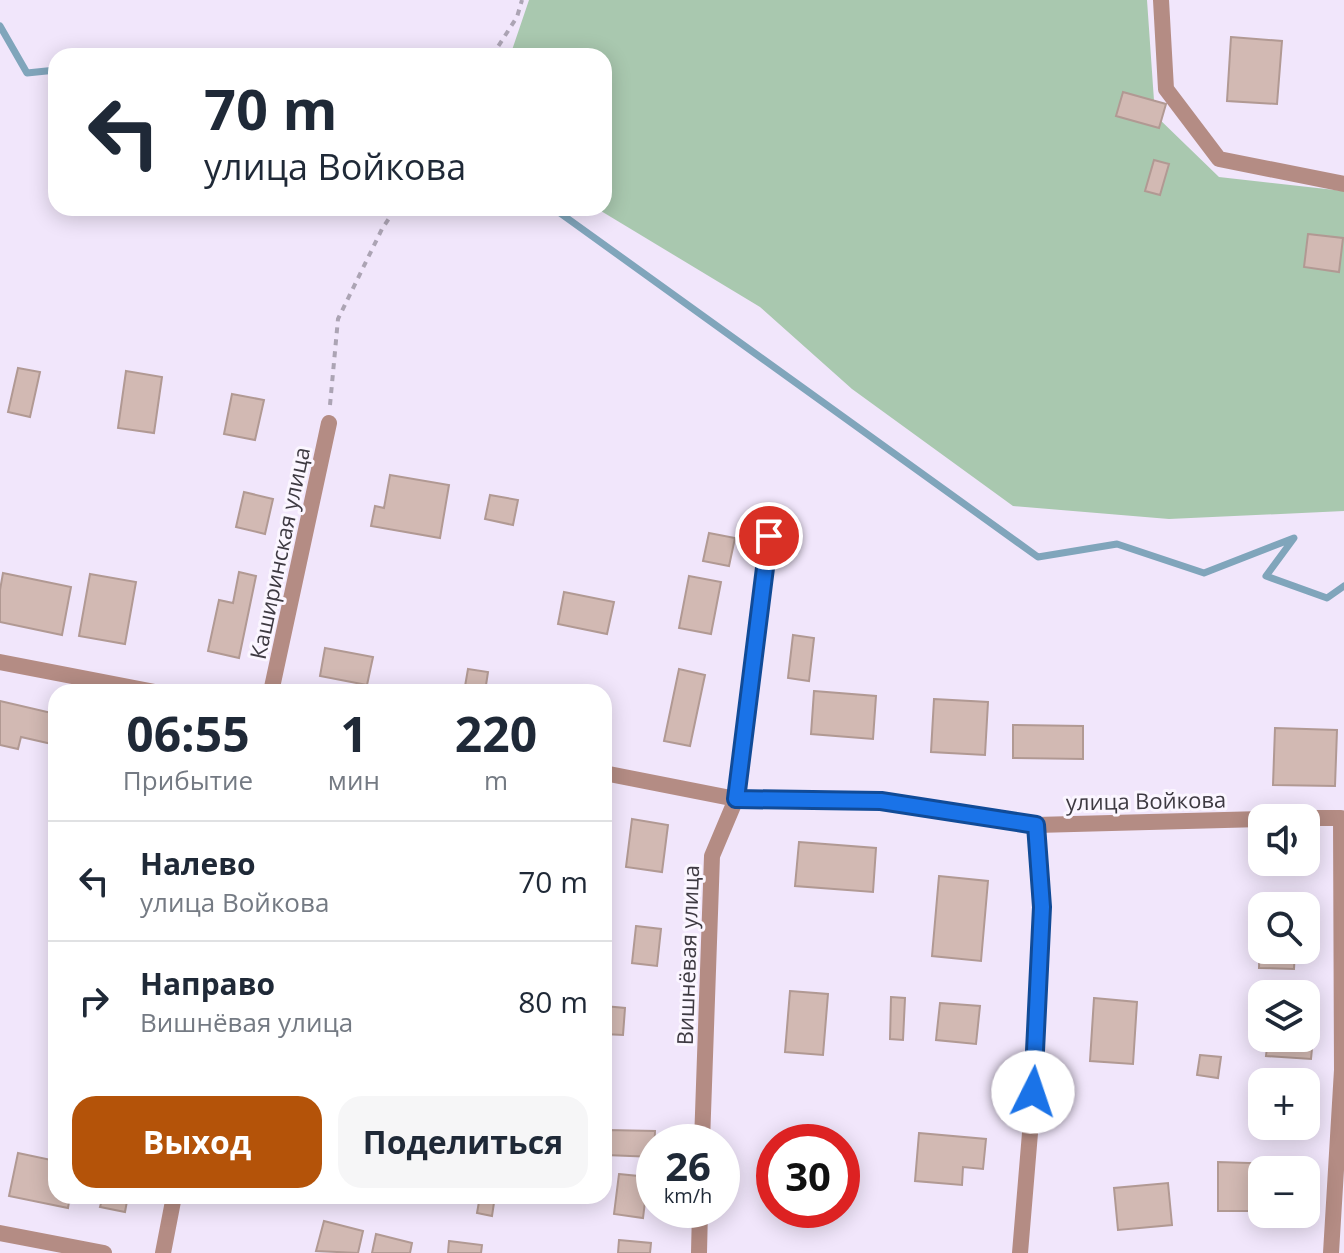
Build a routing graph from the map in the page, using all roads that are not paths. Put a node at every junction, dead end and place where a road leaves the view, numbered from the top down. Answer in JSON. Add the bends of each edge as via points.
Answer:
{"nodes":[{"id":1,"x":1161,"y":0,"type":"edge"},
{"id":2,"x":1344,"y":184,"type":"edge"},
{"id":3,"x":329,"y":423,"type":"road end"},
{"id":4,"x":769,"y":536,"type":"dead end"},
{"id":5,"x":0,"y":662,"type":"edge"},
{"id":6,"x":114,"y":684,"type":"edge"},
{"id":7,"x":273,"y":684,"type":"edge"},
{"id":8,"x":612,"y":775,"type":"edge"},
{"id":9,"x":736,"y":799,"type":"junction"},
{"id":10,"x":1320,"y":818,"type":"edge"},
{"id":11,"x":1248,"y":819,"type":"edge"},
{"id":12,"x":1036,"y":825,"type":"junction"},
{"id":13,"x":703,"y":1124,"type":"edge"},
{"id":14,"x":172,"y":1204,"type":"edge"},
{"id":15,"x":700,"y":1228,"type":"edge"},
{"id":16,"x":0,"y":1233,"type":"edge"},
{"id":17,"x":104,"y":1253,"type":"edge"},
{"id":18,"x":163,"y":1253,"type":"edge"},
{"id":19,"x":699,"y":1253,"type":"edge"},
{"id":20,"x":1020,"y":1253,"type":"edge"},
{"id":21,"x":1331,"y":1253,"type":"edge"}],
"edges":[{"from":1,"to":2,"type":"street","via":[[1166,89],[1219,159]]},
{"from":3,"to":7,"type":"street","name":"Каширинская улица"},
{"from":4,"to":9,"type":"street","name":"Вишнёвая улица"},
{"from":5,"to":6,"type":"street"},
{"from":8,"to":9,"type":"street","name":"улица Войкова"},
{"from":9,"to":12,"type":"street","name":"улица Войкова","via":[[881,801]]},
{"from":9,"to":13,"type":"street","name":"Вишнёвая улица","via":[[712,856]]},
{"from":10,"to":21,"type":"street","via":[[1341,818],[1342,1070]]},
{"from":11,"to":12,"type":"street","name":"улица Войкова"},
{"from":12,"to":20,"type":"street","via":[[1041,937]]},
{"from":14,"to":18,"type":"street"},
{"from":15,"to":19,"type":"street"},
{"from":16,"to":17,"type":"street"}]}
